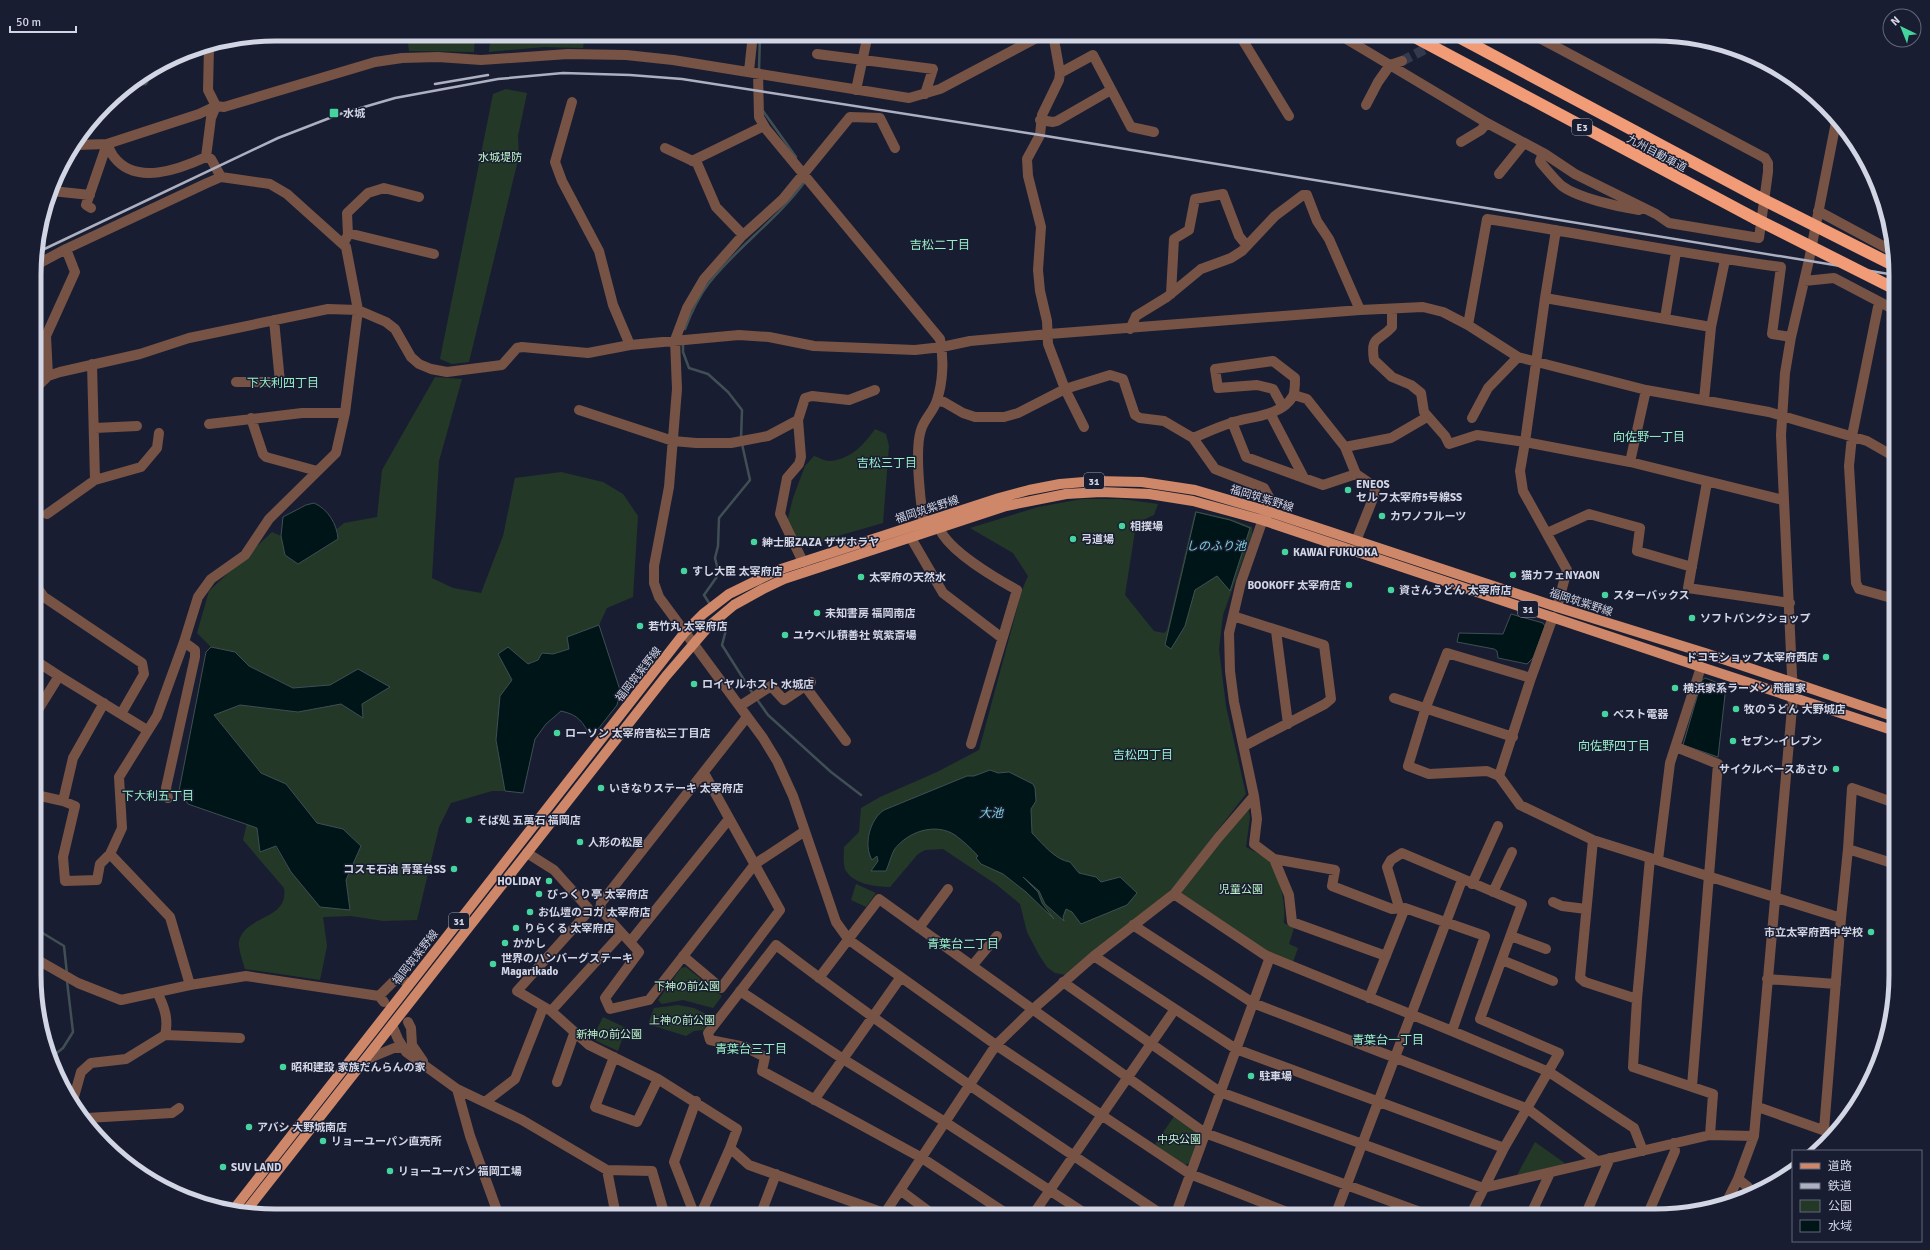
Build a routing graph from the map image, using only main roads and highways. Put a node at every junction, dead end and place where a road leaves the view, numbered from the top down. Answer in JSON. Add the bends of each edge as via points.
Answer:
{"nodes":[{"id":1,"x":1422,"y":41,"type":"edge"},
{"id":2,"x":1466,"y":41,"type":"edge"},
{"id":3,"x":1888,"y":262,"type":"edge"},
{"id":4,"x":1889,"y":286,"type":"edge"},
{"id":5,"x":1265,"y":515,"type":"junction"},
{"id":6,"x":1889,"y":716,"type":"edge"},
{"id":7,"x":1889,"y":729,"type":"edge"},
{"id":8,"x":236,"y":1206,"type":"edge"},
{"id":9,"x":249,"y":1207,"type":"edge"}],
"edges":[{"from":1,"to":4,"type":"highway","name":"九州自動車道","number":"E3","bridge":true,"via":[[1756,219]]},
{"from":2,"to":3,"type":"highway","name":"九州自動車道","number":"E3","bridge":true,"via":[[1758,197]]},
{"from":5,"to":6,"type":"main road","name":"福岡筑紫野線","number":"31","via":[[1356,541],[1705,653]]},
{"from":5,"to":7,"type":"main road","name":"福岡筑紫野線","number":"31","via":[[1554,617]]},
{"from":5,"to":8,"type":"main road","name":"福岡筑紫野線","number":"31","via":[[1195,490],[1142,482],[1096,481],[1060,484],[1029,490],[924,522],[757,579],[729,594],[685,632]]},
{"from":5,"to":9,"type":"main road","name":"福岡筑紫野線","number":"31","via":[[1149,494],[1066,494],[1006,506],[784,580],[734,606],[709,626],[693,644]]}]}
